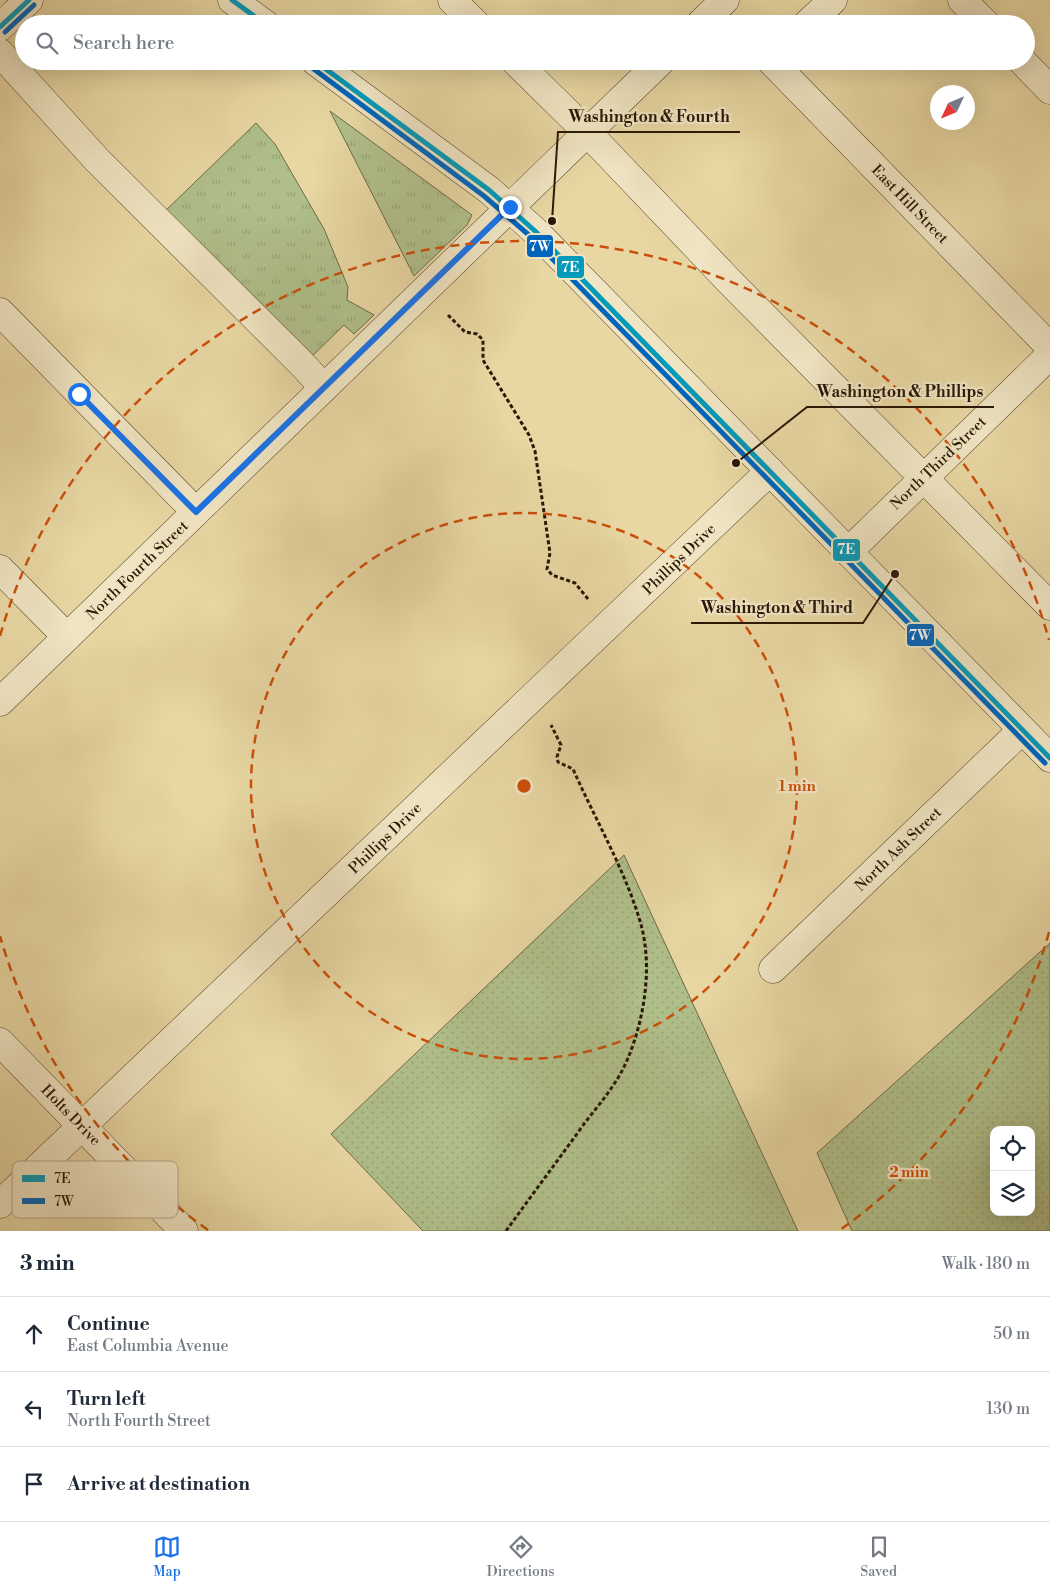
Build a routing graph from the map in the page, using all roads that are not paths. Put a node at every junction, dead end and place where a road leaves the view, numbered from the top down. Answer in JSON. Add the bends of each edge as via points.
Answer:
{"nodes":[{"id":1,"x":29,"y":0,"type":"edge"},
{"id":2,"x":232,"y":0,"type":"edge"},
{"id":3,"x":452,"y":0,"type":"edge"},
{"id":4,"x":833,"y":0,"type":"edge"},
{"id":5,"x":962,"y":0,"type":"edge"},
{"id":6,"x":252,"y":15,"type":"edge"},
{"id":7,"x":467,"y":15,"type":"edge"},
{"id":8,"x":817,"y":15,"type":"edge"},
{"id":9,"x":977,"y":15,"type":"edge"},
{"id":10,"x":0,"y":27,"type":"edge"},
{"id":11,"x":0,"y":53,"type":"edge"},
{"id":12,"x":15,"y":70,"type":"edge"},
{"id":13,"x":15,"y":70,"type":"edge"},
{"id":14,"x":327,"y":70,"type":"edge"},
{"id":15,"x":524,"y":70,"type":"edge"},
{"id":16,"x":652,"y":70,"type":"edge"},
{"id":17,"x":780,"y":70,"type":"edge"},
{"id":18,"x":1031,"y":70,"type":"edge"},
{"id":19,"x":1050,"y":90,"type":"edge"},
{"id":20,"x":587,"y":132,"type":"junction"},
{"id":21,"x":510,"y":207,"type":"junction"},
{"id":22,"x":0,"y":312,"type":"edge"},
{"id":23,"x":1050,"y":348,"type":"edge"},
{"id":24,"x":1050,"y":355,"type":"edge"},
{"id":25,"x":324,"y":388,"type":"junction"},
{"id":26,"x":770,"y":471,"type":"junction"},
{"id":27,"x":923,"y":477,"type":"junction"},
{"id":28,"x":196,"y":512,"type":"junction"},
{"id":29,"x":848,"y":552,"type":"junction"},
{"id":30,"x":0,"y":569,"type":"edge"},
{"id":31,"x":1050,"y":606,"type":"edge"},
{"id":32,"x":67,"y":637,"type":"junction"},
{"id":33,"x":0,"y":702,"type":"edge"},
{"id":34,"x":1022,"y":730,"type":"junction"},
{"id":35,"x":1050,"y":758,"type":"edge"},
{"id":36,"x":773,"y":969,"type":"dead end"},
{"id":37,"x":0,"y":1042,"type":"edge"},
{"id":38,"x":82,"y":1127,"type":"junction"},
{"id":39,"x":46,"y":1161,"type":"edge"},
{"id":40,"x":115,"y":1161,"type":"edge"},
{"id":41,"x":12,"y":1193,"type":"edge"},
{"id":42,"x":0,"y":1204,"type":"edge"},
{"id":43,"x":171,"y":1218,"type":"edge"},
{"id":44,"x":184,"y":1231,"type":"edge"}],
"edges":[{"from":1,"to":10,"type":"street"},
{"from":2,"to":6,"type":"street"},
{"from":3,"to":7,"type":"street"},
{"from":4,"to":8,"type":"street"},
{"from":5,"to":9,"type":"street"},
{"from":11,"to":12,"type":"street"},
{"from":13,"to":25,"type":"street","via":[[97,160]]},
{"from":14,"to":21,"type":"street"},
{"from":15,"to":20,"type":"street"},
{"from":16,"to":20,"type":"street","name":"North Fourth Street"},
{"from":17,"to":23,"type":"street","name":"East Hill Street"},
{"from":18,"to":19,"type":"street"},
{"from":20,"to":21,"type":"street","name":"North Fourth Street"},
{"from":20,"to":27,"type":"street"},
{"from":21,"to":25,"type":"street","name":"North Fourth Street"},
{"from":21,"to":26,"type":"street"},
{"from":22,"to":28,"type":"street"},
{"from":24,"to":27,"type":"street","name":"North Third Street"},
{"from":25,"to":28,"type":"street","name":"North Fourth Street"},
{"from":26,"to":29,"type":"street"},
{"from":26,"to":38,"type":"street","name":"Phillips Drive"},
{"from":27,"to":29,"type":"street","name":"North Third Street"},
{"from":27,"to":31,"type":"street"},
{"from":28,"to":32,"type":"street","name":"North Fourth Street"},
{"from":29,"to":34,"type":"street"},
{"from":30,"to":32,"type":"street"},
{"from":32,"to":33,"type":"street","name":"North Fourth Street"},
{"from":34,"to":35,"type":"street"},
{"from":34,"to":36,"type":"street","name":"North Ash Street"},
{"from":37,"to":38,"type":"street","name":"Holts Drive"},
{"from":38,"to":39,"type":"street","name":"Phillips Drive"},
{"from":38,"to":40,"type":"street","name":"Holts Drive"},
{"from":41,"to":42,"type":"street","name":"Phillips Drive"},
{"from":43,"to":44,"type":"street","name":"Holts Drive"}]}
